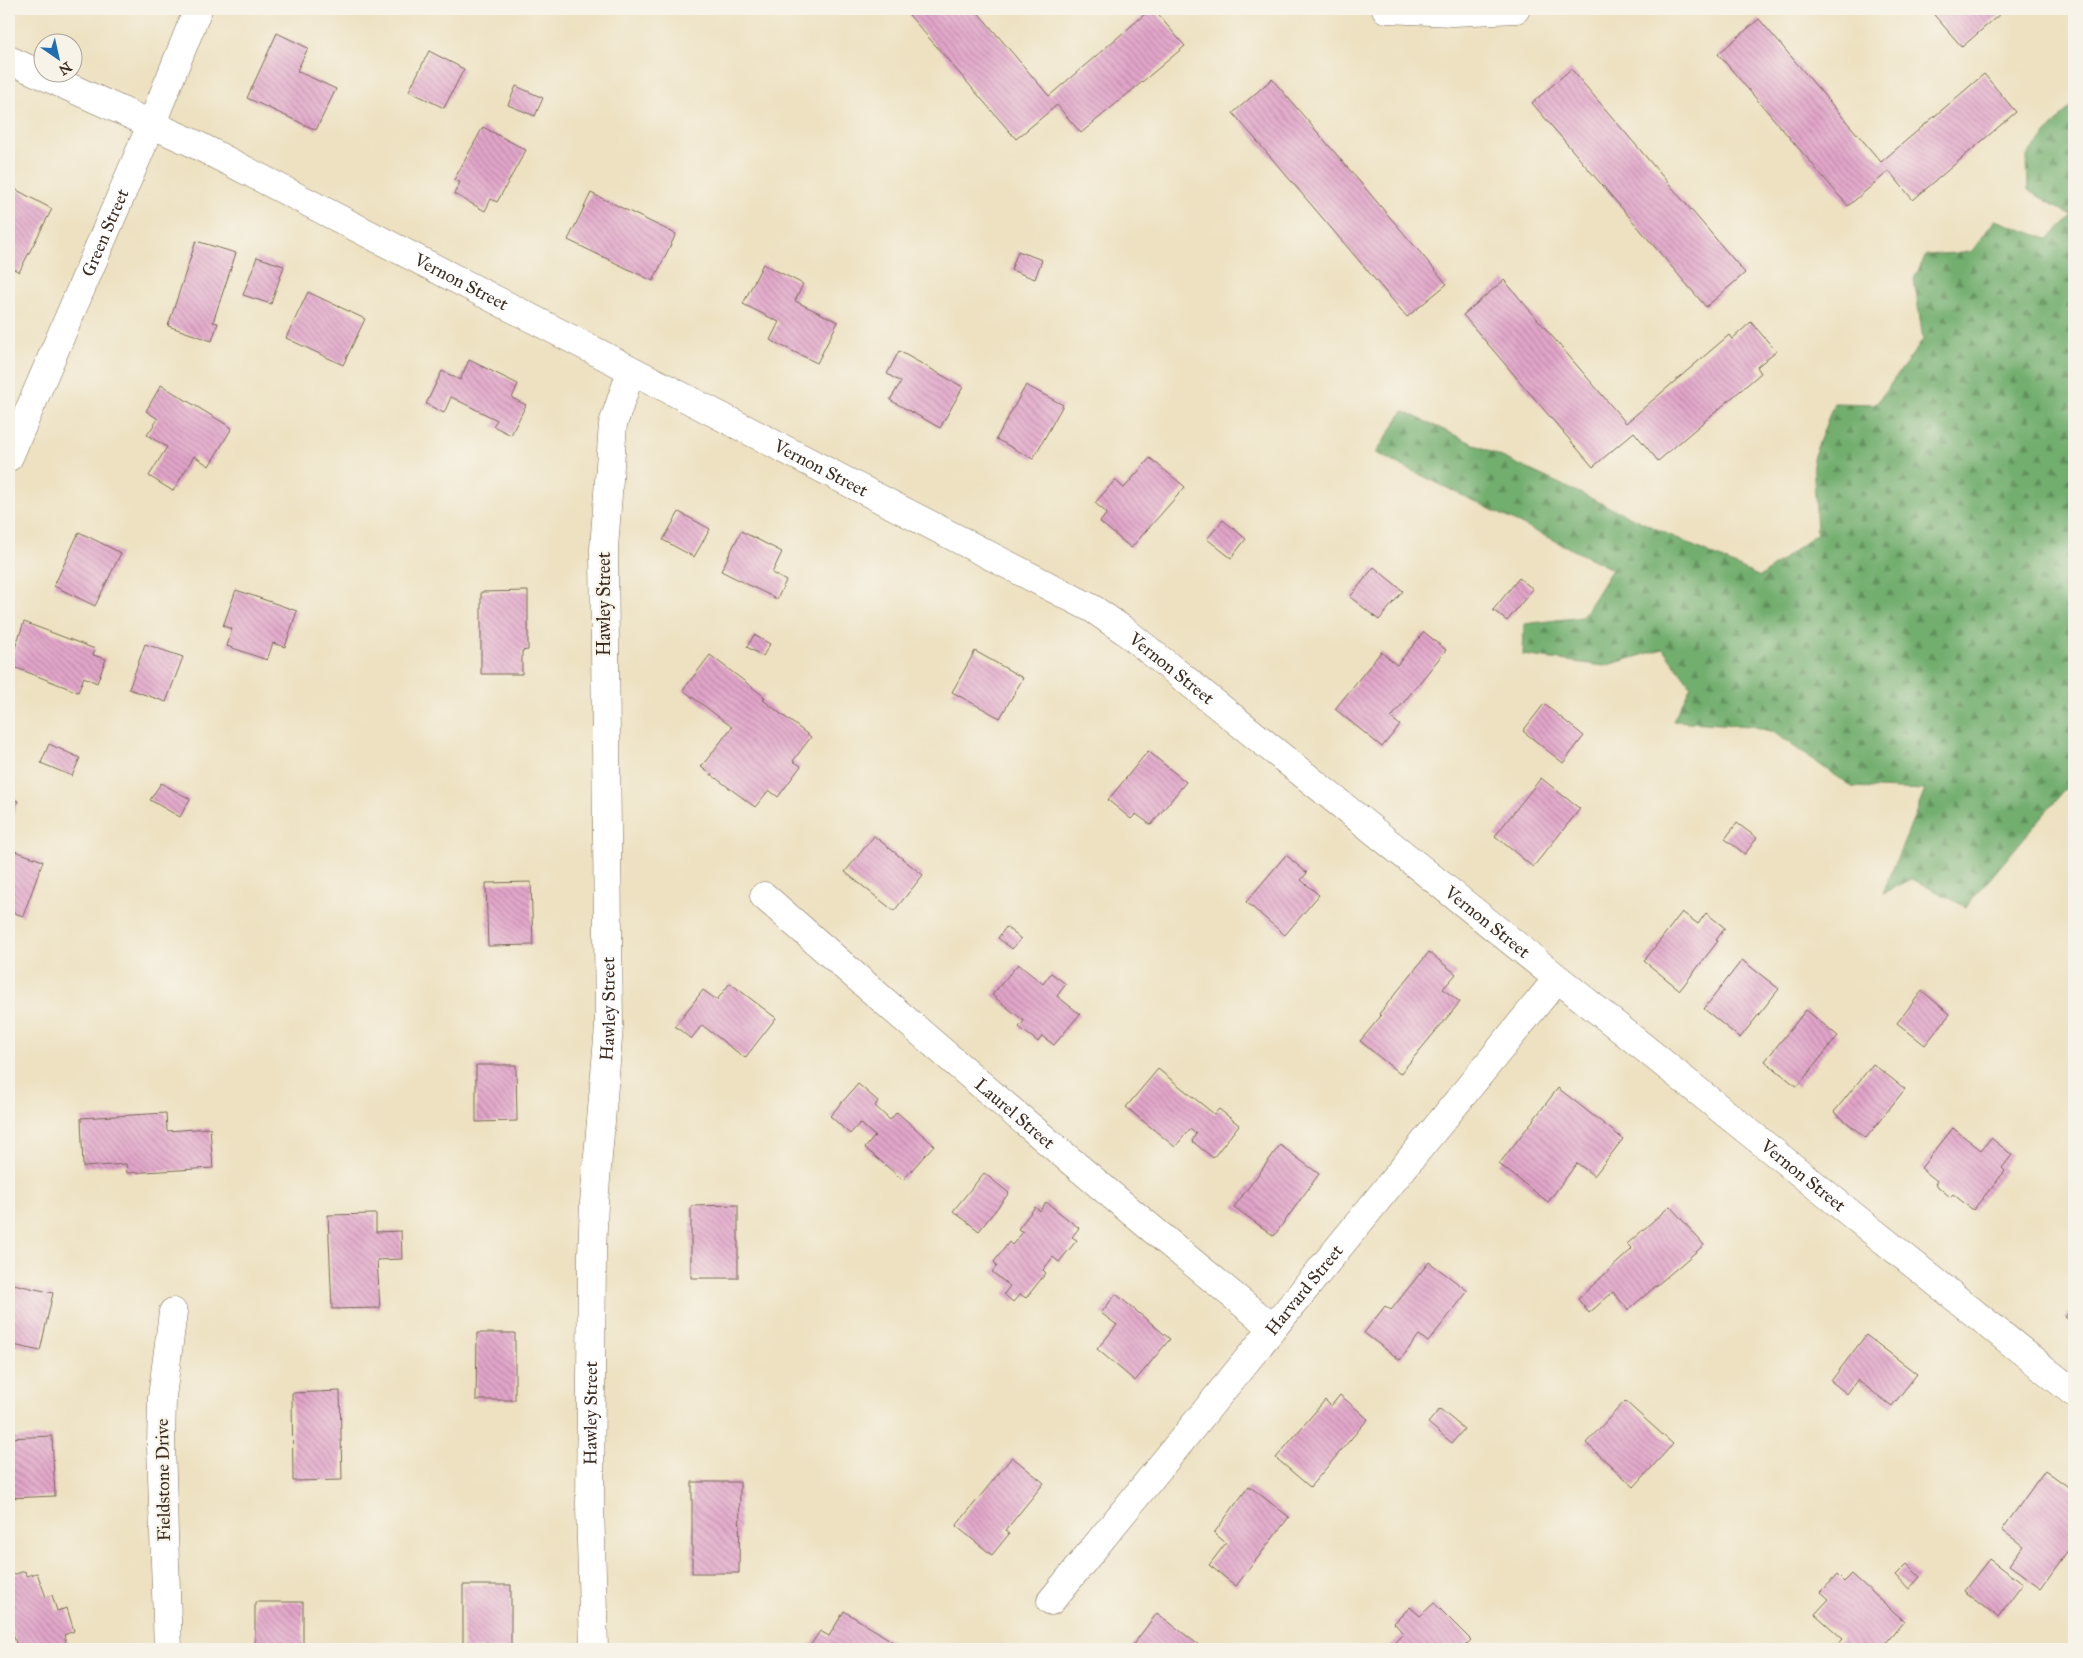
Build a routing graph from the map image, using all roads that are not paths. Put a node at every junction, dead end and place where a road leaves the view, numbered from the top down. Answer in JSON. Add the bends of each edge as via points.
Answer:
{"nodes":[{"id":1,"x":198,"y":9,"type":"edge"},
{"id":2,"x":1386,"y":9,"type":"edge"},
{"id":3,"x":1516,"y":9,"type":"edge"},
{"id":4,"x":9,"y":60,"type":"edge"},
{"id":5,"x":152,"y":123,"type":"junction"},
{"id":6,"x":631,"y":370,"type":"junction"},
{"id":7,"x":9,"y":457,"type":"edge"},
{"id":8,"x":764,"y":896,"type":"dead end"},
{"id":9,"x":1557,"y":979,"type":"junction"},
{"id":10,"x":173,"y":1312,"type":"dead end"},
{"id":11,"x":1272,"y":1327,"type":"junction"},
{"id":12,"x":2074,"y":1393,"type":"edge"},
{"id":13,"x":1051,"y":1601,"type":"dead end"},
{"id":14,"x":168,"y":1649,"type":"edge"},
{"id":15,"x":594,"y":1649,"type":"edge"}],
"edges":[{"from":1,"to":5,"type":"street","name":"Green Street"},
{"from":2,"to":3,"type":"street","via":[[1453,12]]},
{"from":4,"to":5,"type":"street","name":"Vernon Street"},
{"from":5,"to":6,"type":"street","name":"Vernon Street"},
{"from":5,"to":7,"type":"street","name":"Green Street"},
{"from":6,"to":9,"type":"street","name":"Vernon Street","via":[[1093,609],[1125,630]]},
{"from":6,"to":15,"type":"street","name":"Hawley Street","via":[[613,424],[604,549],[609,1027],[592,1254],[590,1505]]},
{"from":8,"to":11,"type":"street","name":"Laurel Street","via":[[1156,1234]]},
{"from":9,"to":11,"type":"street","name":"Harvard Street"},
{"from":9,"to":12,"type":"street","name":"Vernon Street"},
{"from":10,"to":14,"type":"street","name":"Fieldstone Drive","via":[[162,1396],[161,1446]]},
{"from":11,"to":13,"type":"street","name":"Harvard Street"}]}
